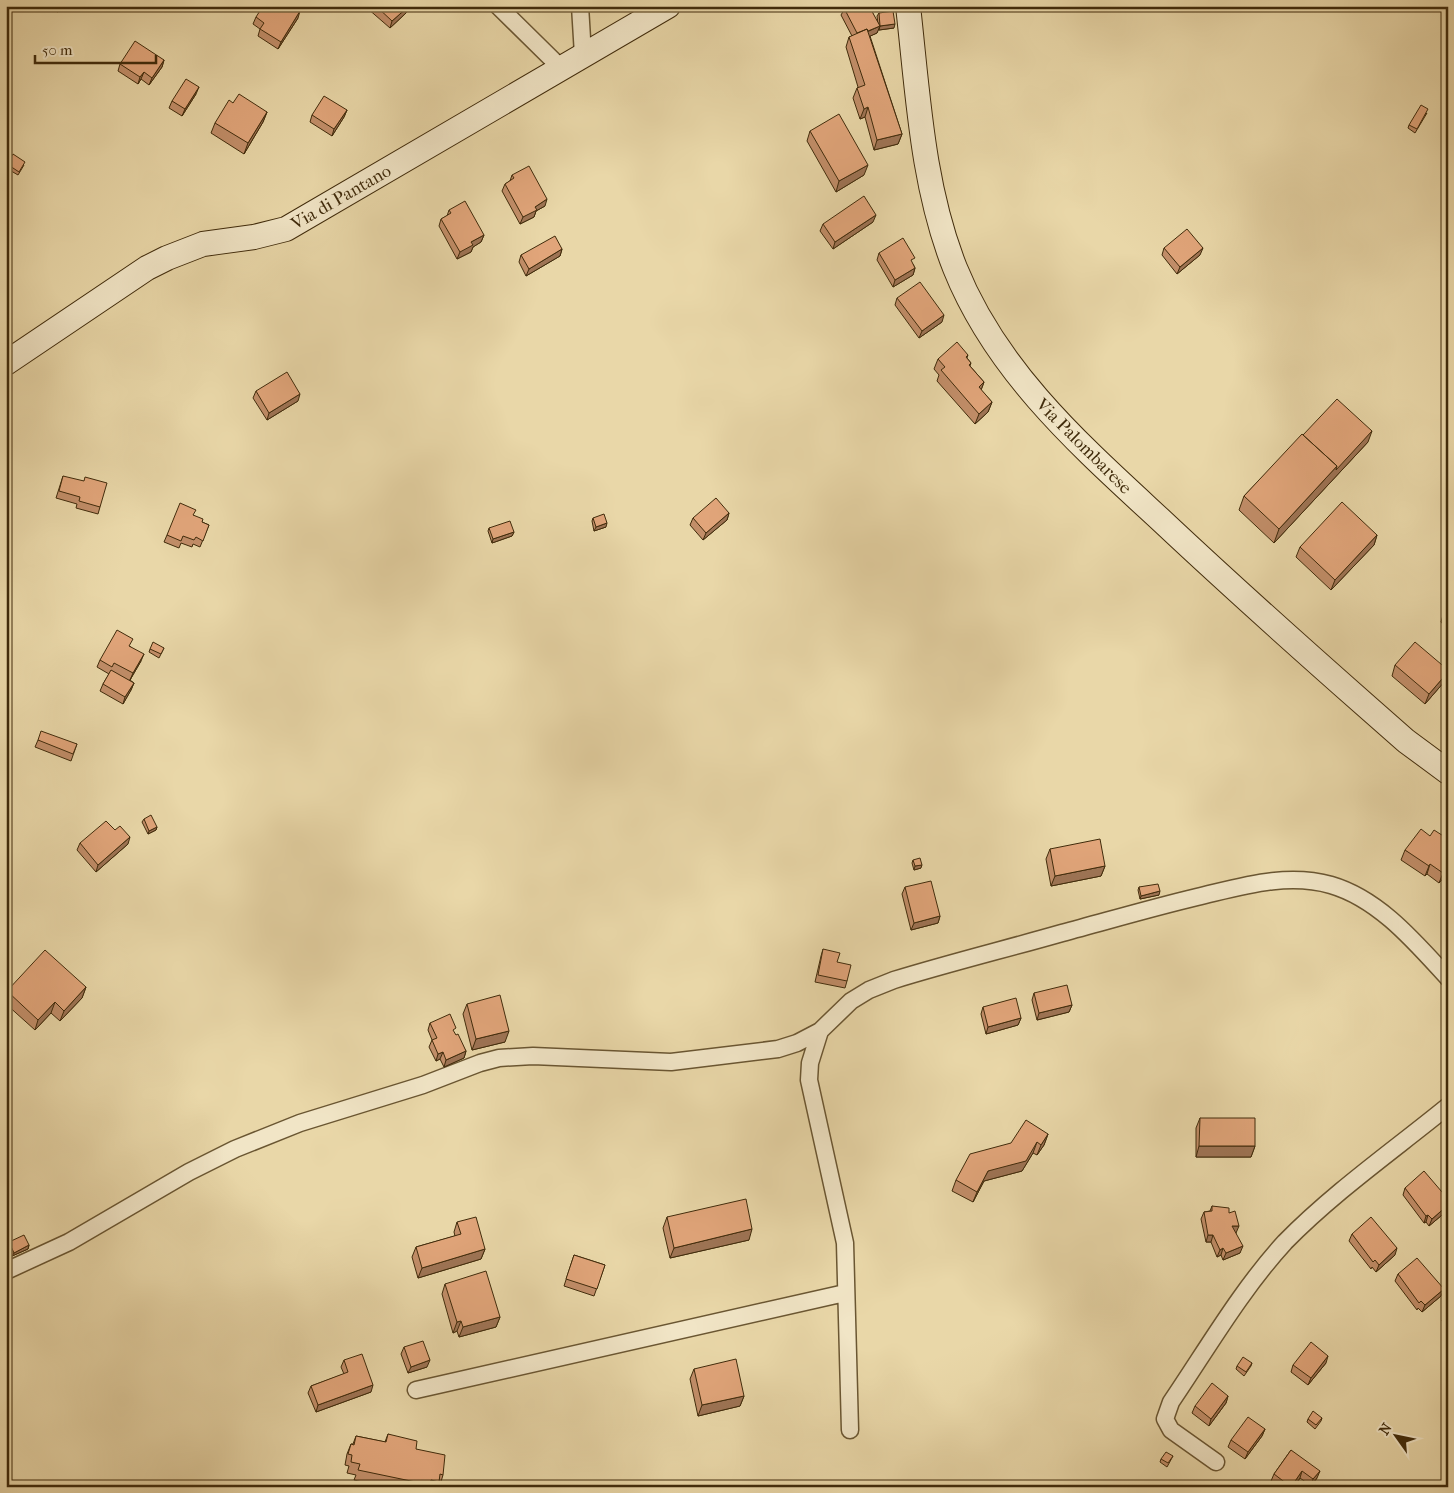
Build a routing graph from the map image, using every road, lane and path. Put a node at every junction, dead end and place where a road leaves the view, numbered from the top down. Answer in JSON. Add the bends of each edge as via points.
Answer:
{"nodes":[{"id":1,"x":498,"y":6,"type":"edge"},
{"id":2,"x":580,"y":6,"type":"edge"},
{"id":3,"x":668,"y":6,"type":"edge"},
{"id":4,"x":908,"y":6,"type":"edge"},
{"id":5,"x":583,"y":54,"type":"junction"},
{"id":6,"x":561,"y":68,"type":"junction"},
{"id":7,"x":6,"y":363,"type":"edge"},
{"id":8,"x":1448,"y":772,"type":"edge"},
{"id":9,"x":1448,"y":978,"type":"edge"},
{"id":10,"x":820,"y":1031,"type":"junction"},
{"id":11,"x":1448,"y":1106,"type":"edge"},
{"id":12,"x":6,"y":1271,"type":"edge"},
{"id":13,"x":845,"y":1293,"type":"junction"},
{"id":14,"x":416,"y":1390,"type":"dead end"},
{"id":15,"x":850,"y":1430,"type":"dead end"},
{"id":16,"x":1216,"y":1462,"type":"dead end"}],
"edges":[{"from":1,"to":6,"type":"street"},
{"from":2,"to":5,"type":"street"},
{"from":3,"to":5,"type":"main road","name":"Via di Pantano"},
{"from":4,"to":8,"type":"main road","name":"Via Palombarese","via":[[924,145],[937,209],[958,274],[998,349],[1034,396],[1098,462],[1369,709]]},
{"from":5,"to":6,"type":"main road","name":"Via di Pantano"},
{"from":6,"to":7,"type":"main road","name":"Via di Pantano","via":[[286,228],[254,237],[203,244],[157,263]]},
{"from":9,"to":10,"type":"street","via":[[1405,933],[1357,896],[1315,881],[1278,880],[1170,904],[894,980],[850,1001]]},
{"from":10,"to":12,"type":"street","via":[[778,1049],[693,1061],[622,1062],[533,1056],[492,1059],[235,1148],[69,1242]]},
{"from":10,"to":13,"type":"street","via":[[810,1063],[809,1080],[844,1234]]},
{"from":11,"to":16,"type":"street","via":[[1285,1243],[1246,1291],[1171,1402],[1165,1419],[1171,1430]]},
{"from":13,"to":14,"type":"street"},
{"from":13,"to":15,"type":"street"}]}
